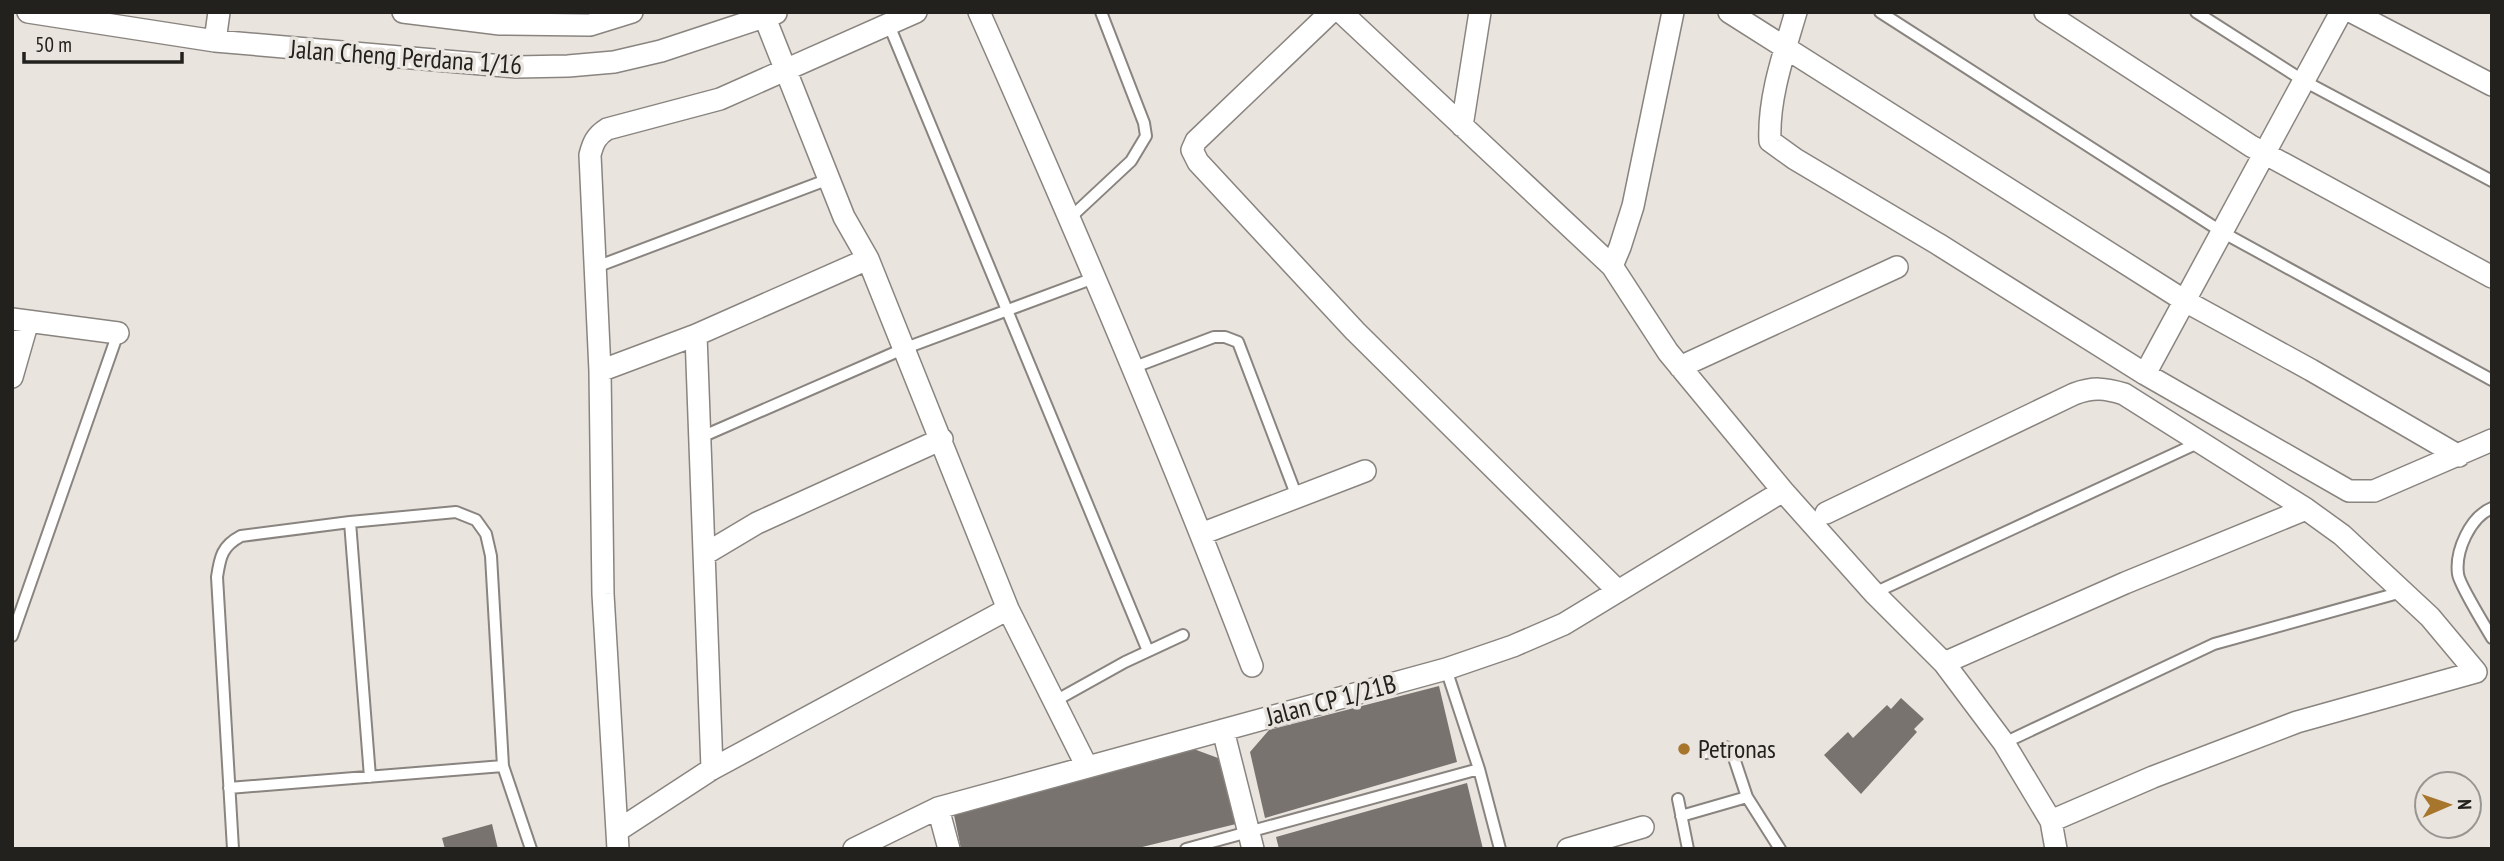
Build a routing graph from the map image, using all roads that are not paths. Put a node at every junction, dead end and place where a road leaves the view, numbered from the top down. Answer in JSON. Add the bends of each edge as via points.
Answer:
{"nodes":[{"id":1,"x":28,"y":12,"type":"edge"},
{"id":2,"x":219,"y":12,"type":"edge"},
{"id":3,"x":403,"y":12,"type":"edge"},
{"id":4,"x":632,"y":12,"type":"edge"},
{"id":5,"x":916,"y":12,"type":"edge"},
{"id":6,"x":979,"y":12,"type":"edge"},
{"id":7,"x":1101,"y":12,"type":"edge"},
{"id":8,"x":1331,"y":12,"type":"edge"},
{"id":9,"x":1340,"y":12,"type":"edge"},
{"id":10,"x":1480,"y":12,"type":"edge"},
{"id":11,"x":1673,"y":12,"type":"edge"},
{"id":12,"x":1728,"y":12,"type":"edge"},
{"id":13,"x":1796,"y":12,"type":"edge"},
{"id":14,"x":1880,"y":12,"type":"edge"},
{"id":15,"x":2045,"y":12,"type":"edge"},
{"id":16,"x":2196,"y":12,"type":"edge"},
{"id":17,"x":2341,"y":12,"type":"edge"},
{"id":18,"x":2351,"y":12,"type":"edge"},
{"id":19,"x":771,"y":15,"type":"edge"},
{"id":20,"x":889,"y":25,"type":"junction"},
{"id":21,"x":215,"y":41,"type":"junction"},
{"id":22,"x":1786,"y":47,"type":"junction"},
{"id":23,"x":2492,"y":60,"type":"edge"},
{"id":24,"x":786,"y":71,"type":"junction"},
{"id":25,"x":2304,"y":81,"type":"junction"},
{"id":26,"x":2484,"y":81,"type":"edge"},
{"id":27,"x":1462,"y":126,"type":"junction"},
{"id":28,"x":2265,"y":153,"type":"junction"},
{"id":29,"x":829,"y":178,"type":"junction"},
{"id":30,"x":2492,"y":181,"type":"edge"},
{"id":31,"x":1071,"y":217,"type":"junction"},
{"id":32,"x":2222,"y":232,"type":"junction"},
{"id":33,"x":868,"y":258,"type":"junction"},
{"id":34,"x":1612,"y":266,"type":"junction"},
{"id":35,"x":596,"y":267,"type":"junction"},
{"id":36,"x":1897,"y":267,"type":"dead end"},
{"id":37,"x":2492,"y":277,"type":"edge"},
{"id":38,"x":1094,"y":278,"type":"junction"},
{"id":39,"x":2185,"y":301,"type":"junction"},
{"id":40,"x":1007,"y":311,"type":"junction"},
{"id":41,"x":20,"y":320,"type":"edge"},
{"id":42,"x":118,"y":333,"type":"joint"},
{"id":43,"x":696,"y":335,"type":"junction"},
{"id":44,"x":903,"y":349,"type":"junction"},
{"id":45,"x":1680,"y":367,"type":"junction"},
{"id":46,"x":1132,"y":368,"type":"junction"},
{"id":47,"x":600,"y":371,"type":"junction"},
{"id":48,"x":2145,"y":374,"type":"junction"},
{"id":49,"x":12,"y":377,"type":"edge"},
{"id":50,"x":2492,"y":380,"type":"edge"},
{"id":51,"x":699,"y":438,"type":"junction"},
{"id":52,"x":942,"y":439,"type":"junction"},
{"id":53,"x":2492,"y":440,"type":"edge"},
{"id":54,"x":2200,"y":442,"type":"junction"},
{"id":55,"x":2459,"y":456,"type":"junction"},
{"id":56,"x":1365,"y":471,"type":"dead end"},
{"id":57,"x":1783,"y":491,"type":"junction"},
{"id":58,"x":1297,"y":497,"type":"junction"},
{"id":59,"x":2492,"y":508,"type":"edge"},
{"id":60,"x":2306,"y":509,"type":"junction"},
{"id":61,"x":1826,"y":513,"type":"dead end"},
{"id":62,"x":350,"y":522,"type":"junction"},
{"id":63,"x":1201,"y":534,"type":"junction"},
{"id":64,"x":705,"y":554,"type":"junction"},
{"id":65,"x":1618,"y":591,"type":"junction"},
{"id":66,"x":2404,"y":591,"type":"junction"},
{"id":67,"x":1874,"y":593,"type":"junction"},
{"id":68,"x":18,"y":604,"type":"edge"},
{"id":69,"x":1008,"y":609,"type":"junction"},
{"id":70,"x":1183,"y":635,"type":"dead end"},
{"id":71,"x":12,"y":636,"type":"edge"},
{"id":72,"x":2492,"y":638,"type":"edge"},
{"id":73,"x":1148,"y":651,"type":"junction"},
{"id":74,"x":1944,"y":663,"type":"junction"},
{"id":75,"x":1252,"y":666,"type":"dead end"},
{"id":76,"x":1446,"y":668,"type":"junction"},
{"id":77,"x":1055,"y":701,"type":"junction"},
{"id":78,"x":1223,"y":730,"type":"junction"},
{"id":79,"x":2004,"y":743,"type":"junction"},
{"id":80,"x":1706,"y":753,"type":"dead end"},
{"id":81,"x":503,"y":766,"type":"junction"},
{"id":82,"x":1087,"y":767,"type":"junction"},
{"id":83,"x":712,"y":769,"type":"junction"},
{"id":84,"x":1479,"y":769,"type":"junction"},
{"id":85,"x":370,"y":777,"type":"junction"},
{"id":86,"x":229,"y":788,"type":"junction"},
{"id":87,"x":1747,"y":797,"type":"junction"},
{"id":88,"x":1678,"y":799,"type":"dead end"},
{"id":89,"x":938,"y":808,"type":"junction"},
{"id":90,"x":1681,"y":816,"type":"junction"},
{"id":91,"x":2051,"y":821,"type":"junction"},
{"id":92,"x":1643,"y":827,"type":"dead end"},
{"id":93,"x":617,"y":840,"type":"edge"},
{"id":94,"x":1251,"y":841,"type":"edge"},
{"id":95,"x":233,"y":849,"type":"edge"},
{"id":96,"x":531,"y":849,"type":"edge"},
{"id":97,"x":854,"y":849,"type":"edge"},
{"id":98,"x":949,"y":849,"type":"edge"},
{"id":99,"x":1186,"y":849,"type":"edge"},
{"id":100,"x":1500,"y":849,"type":"edge"},
{"id":101,"x":1568,"y":849,"type":"edge"},
{"id":102,"x":1688,"y":849,"type":"edge"},
{"id":103,"x":1780,"y":849,"type":"edge"},
{"id":104,"x":2056,"y":849,"type":"edge"}],
"edges":[{"from":1,"to":21,"type":"street","name":"Jalan Cheng Perdana 1/16"},
{"from":2,"to":21,"type":"street"},
{"from":3,"to":4,"type":"street","via":[[500,24],[564,25],[590,25]]},
{"from":5,"to":20,"type":"street"},
{"from":6,"to":31,"type":"street"},
{"from":7,"to":31,"type":"lane","via":[[1146,136],[1131,161]]},
{"from":8,"to":65,"type":"street","via":[[1196,141],[1192,150],[1198,162],[1355,331]]},
{"from":9,"to":27,"type":"street"},
{"from":10,"to":27,"type":"street"},
{"from":11,"to":34,"type":"street","via":[[1633,206]]},
{"from":12,"to":22,"type":"street"},
{"from":13,"to":22,"type":"street"},
{"from":14,"to":32,"type":"lane"},
{"from":15,"to":28,"type":"street"},
{"from":16,"to":25,"type":"lane"},
{"from":17,"to":25,"type":"street"},
{"from":18,"to":26,"type":"street"},
{"from":19,"to":21,"type":"street","name":"Jalan Cheng Perdana 1/16","via":[[661,51],[568,66],[516,67]]},
{"from":19,"to":24,"type":"street"},
{"from":20,"to":24,"type":"street"},
{"from":20,"to":40,"type":"lane"},
{"from":22,"to":39,"type":"street"},
{"from":22,"to":48,"type":"street","via":[[1769,122],[1770,141]]},
{"from":23,"to":26,"type":"street"},
{"from":24,"to":29,"type":"street"},
{"from":24,"to":35,"type":"street","via":[[720,99],[616,125],[598,134],[590,155]]},
{"from":25,"to":28,"type":"street"},
{"from":25,"to":30,"type":"lane"},
{"from":27,"to":34,"type":"street"},
{"from":28,"to":32,"type":"street"},
{"from":28,"to":37,"type":"street"},
{"from":29,"to":33,"type":"street","via":[[844,217]]},
{"from":29,"to":35,"type":"lane"},
{"from":31,"to":38,"type":"street"},
{"from":32,"to":39,"type":"street"},
{"from":32,"to":50,"type":"lane"},
{"from":33,"to":43,"type":"street"},
{"from":33,"to":44,"type":"street"},
{"from":34,"to":45,"type":"street"},
{"from":35,"to":47,"type":"street"},
{"from":36,"to":45,"type":"street"},
{"from":38,"to":40,"type":"lane"},
{"from":38,"to":46,"type":"street"},
{"from":39,"to":48,"type":"street"},
{"from":39,"to":55,"type":"street"},
{"from":40,"to":44,"type":"lane"},
{"from":40,"to":73,"type":"lane"},
{"from":41,"to":42,"type":"street"},
{"from":41,"to":49,"type":"street"},
{"from":42,"to":68,"type":"lane"},
{"from":43,"to":47,"type":"street"},
{"from":43,"to":51,"type":"street"},
{"from":44,"to":51,"type":"lane"},
{"from":44,"to":52,"type":"street"},
{"from":45,"to":57,"type":"street"},
{"from":46,"to":58,"type":"lane","via":[[1214,337],[1238,342]]},
{"from":46,"to":63,"type":"street"},
{"from":47,"to":93,"type":"street","via":[[603,594]]},
{"from":48,"to":55,"type":"street","via":[[2350,491],[2374,491]]},
{"from":51,"to":64,"type":"street"},
{"from":52,"to":64,"type":"street","via":[[757,523]]},
{"from":52,"to":69,"type":"street"},
{"from":53,"to":55,"type":"street"},
{"from":54,"to":60,"type":"street"},
{"from":54,"to":61,"type":"street","via":[[2124,394],[2089,388]]},
{"from":54,"to":67,"type":"lane"},
{"from":56,"to":58,"type":"street"},
{"from":57,"to":65,"type":"street","name":"Jalan CP 1/21B"},
{"from":57,"to":67,"type":"street"},
{"from":58,"to":63,"type":"street"},
{"from":59,"to":72,"type":"lane","via":[[2462,537],[2458,575]]},
{"from":60,"to":66,"type":"street"},
{"from":60,"to":74,"type":"street"},
{"from":62,"to":81,"type":"lane","via":[[456,512],[476,520],[486,534]]},
{"from":62,"to":85,"type":"lane"},
{"from":62,"to":86,"type":"lane","via":[[241,536],[220,554],[217,577]]},
{"from":63,"to":75,"type":"street"},
{"from":64,"to":83,"type":"street"},
{"from":65,"to":76,"type":"street","name":"Jalan CP 1/21B","via":[[1564,624]]},
{"from":66,"to":79,"type":"lane","via":[[2214,644]]},
{"from":66,"to":91,"type":"street","via":[[2480,673],[2297,722]]},
{"from":67,"to":74,"type":"street"},
{"from":68,"to":71,"type":"lane"},
{"from":69,"to":77,"type":"street"},
{"from":69,"to":83,"type":"street"},
{"from":70,"to":73,"type":"lane"},
{"from":73,"to":77,"type":"lane"},
{"from":74,"to":79,"type":"street"},
{"from":76,"to":78,"type":"street","name":"Jalan CP 1/21B"},
{"from":76,"to":84,"type":"lane"},
{"from":77,"to":82,"type":"street"},
{"from":78,"to":82,"type":"street","name":"Jalan CP 1/21B"},
{"from":78,"to":94,"type":"street"},
{"from":79,"to":91,"type":"street"},
{"from":80,"to":87,"type":"lane","via":[[1726,747],[1732,752]]},
{"from":81,"to":85,"type":"lane"},
{"from":81,"to":96,"type":"lane"},
{"from":82,"to":89,"type":"street","name":"Jalan CP 1/21B"},
{"from":83,"to":93,"type":"street"},
{"from":84,"to":94,"type":"lane"},
{"from":84,"to":100,"type":"lane"},
{"from":85,"to":86,"type":"lane"},
{"from":86,"to":95,"type":"lane"},
{"from":87,"to":90,"type":"lane"},
{"from":87,"to":103,"type":"lane"},
{"from":88,"to":90,"type":"lane"},
{"from":89,"to":97,"type":"street","name":"Jalan CP 1/21B"},
{"from":89,"to":98,"type":"street"},
{"from":90,"to":102,"type":"lane"},
{"from":91,"to":104,"type":"street"},
{"from":92,"to":101,"type":"street"},
{"from":94,"to":99,"type":"lane"}]}
